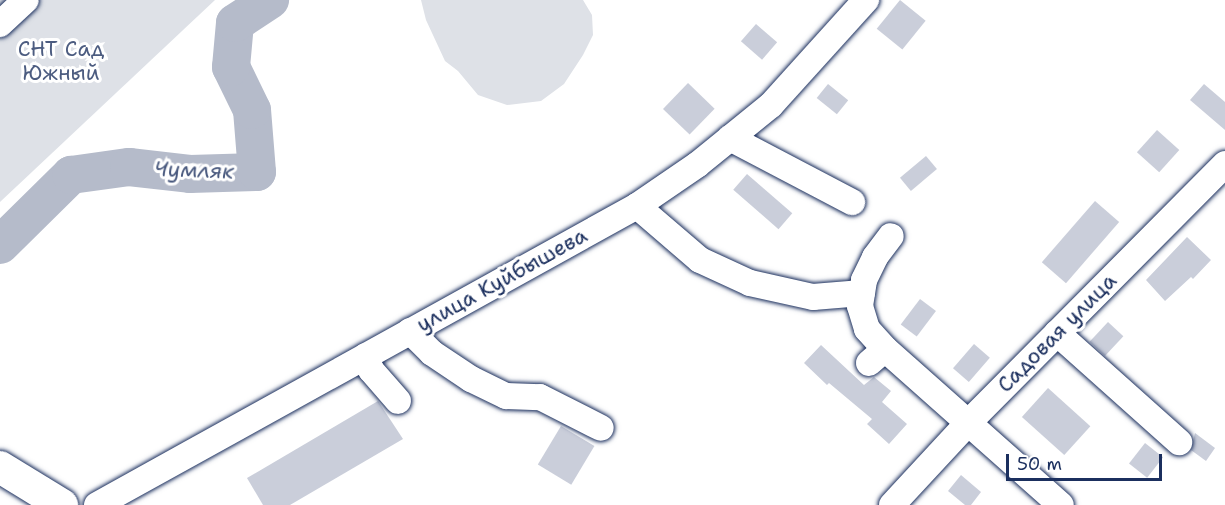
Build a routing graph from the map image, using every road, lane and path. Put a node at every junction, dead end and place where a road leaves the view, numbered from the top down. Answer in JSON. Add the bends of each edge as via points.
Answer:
{"nodes":[{"id":1,"x":26,"y":0,"type":"edge"},
{"id":2,"x":866,"y":0,"type":"edge"},
{"id":3,"x":0,"y":24,"type":"edge"},
{"id":4,"x":730,"y":138,"type":"junction"},
{"id":5,"x":1225,"y":164,"type":"edge"},
{"id":6,"x":852,"y":202,"type":"dead end"},
{"id":7,"x":637,"y":206,"type":"junction"},
{"id":8,"x":891,"y":236,"type":"dead end"},
{"id":9,"x":862,"y":293,"type":"junction"},
{"id":10,"x":410,"y":331,"type":"junction"},
{"id":11,"x":1057,"y":333,"type":"junction"},
{"id":12,"x":366,"y":356,"type":"junction"},
{"id":13,"x":398,"y":401,"type":"dead end"},
{"id":14,"x":968,"y":423,"type":"junction"},
{"id":15,"x":601,"y":428,"type":"dead end"},
{"id":16,"x":1179,"y":442,"type":"dead end"},
{"id":17,"x":0,"y":467,"type":"edge"},
{"id":18,"x":62,"y":505,"type":"edge"},
{"id":19,"x":97,"y":505,"type":"edge"},
{"id":20,"x":892,"y":505,"type":"edge"},
{"id":21,"x":1061,"y":505,"type":"edge"}],
"edges":[{"from":1,"to":3,"type":"street"},
{"from":2,"to":4,"type":"street","name":"улица Куйбышева","via":[[771,105]]},
{"from":4,"to":6,"type":"street"},
{"from":4,"to":7,"type":"street","name":"улица Куйбышева"},
{"from":5,"to":11,"type":"street","name":"Садовая улица"},
{"from":7,"to":9,"type":"street","via":[[700,260],[750,283],[813,297]]},
{"from":7,"to":10,"type":"street","name":"улица Куйбышева"},
{"from":8,"to":9,"type":"street","via":[[875,257]]},
{"from":9,"to":14,"type":"street","via":[[860,306],[877,356]]},
{"from":10,"to":12,"type":"street","name":"улица Куйбышева"},
{"from":10,"to":15,"type":"street","via":[[471,379],[506,396],[540,398]]},
{"from":11,"to":14,"type":"street","name":"Садовая улица"},
{"from":11,"to":16,"type":"street"},
{"from":12,"to":13,"type":"street","via":[[372,370]]},
{"from":12,"to":19,"type":"street","name":"улица Куйбышева"},
{"from":14,"to":20,"type":"street","name":"Садовая улица"},
{"from":14,"to":21,"type":"street"},
{"from":17,"to":18,"type":"main road"}]}
